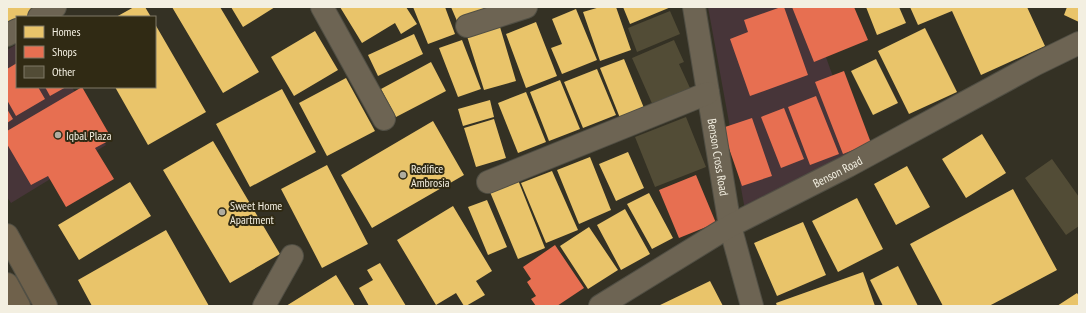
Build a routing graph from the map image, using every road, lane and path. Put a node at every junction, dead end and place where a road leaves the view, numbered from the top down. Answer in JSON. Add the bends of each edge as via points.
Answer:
{"nodes":[{"id":1,"x":55,"y":7,"type":"edge"},
{"id":2,"x":322,"y":7,"type":"edge"},
{"id":3,"x":526,"y":7,"type":"edge"},
{"id":4,"x":694,"y":7,"type":"edge"},
{"id":5,"x":41,"y":16,"type":"edge"},
{"id":6,"x":467,"y":26,"type":"dead end"},
{"id":7,"x":16,"y":30,"type":"edge"},
{"id":8,"x":7,"y":35,"type":"edge"},
{"id":9,"x":1079,"y":43,"type":"edge"},
{"id":10,"x":708,"y":93,"type":"junction"},
{"id":11,"x":384,"y":119,"type":"dead end"},
{"id":12,"x":488,"y":182,"type":"dead end"},
{"id":13,"x":730,"y":226,"type":"junction"},
{"id":14,"x":7,"y":235,"type":"edge"},
{"id":15,"x":292,"y":256,"type":"dead end"},
{"id":16,"x":7,"y":284,"type":"edge"},
{"id":17,"x":19,"y":306,"type":"edge"},
{"id":18,"x":46,"y":306,"type":"edge"},
{"id":19,"x":264,"y":306,"type":"edge"},
{"id":20,"x":600,"y":306,"type":"edge"},
{"id":21,"x":752,"y":306,"type":"edge"}],
"edges":[{"from":1,"to":5,"type":"street"},
{"from":2,"to":11,"type":"street"},
{"from":3,"to":6,"type":"street"},
{"from":4,"to":10,"type":"street","name":"Benson Cross Road"},
{"from":7,"to":8,"type":"street"},
{"from":9,"to":13,"type":"street","name":"Benson Road"},
{"from":10,"to":12,"type":"street"},
{"from":10,"to":13,"type":"street","name":"Benson Cross Road"},
{"from":13,"to":20,"type":"street","name":"Benson Road"},
{"from":13,"to":21,"type":"street","name":"Benson Cross Road"},
{"from":14,"to":18,"type":"main road"},
{"from":15,"to":19,"type":"street"},
{"from":16,"to":17,"type":"main road"}]}
